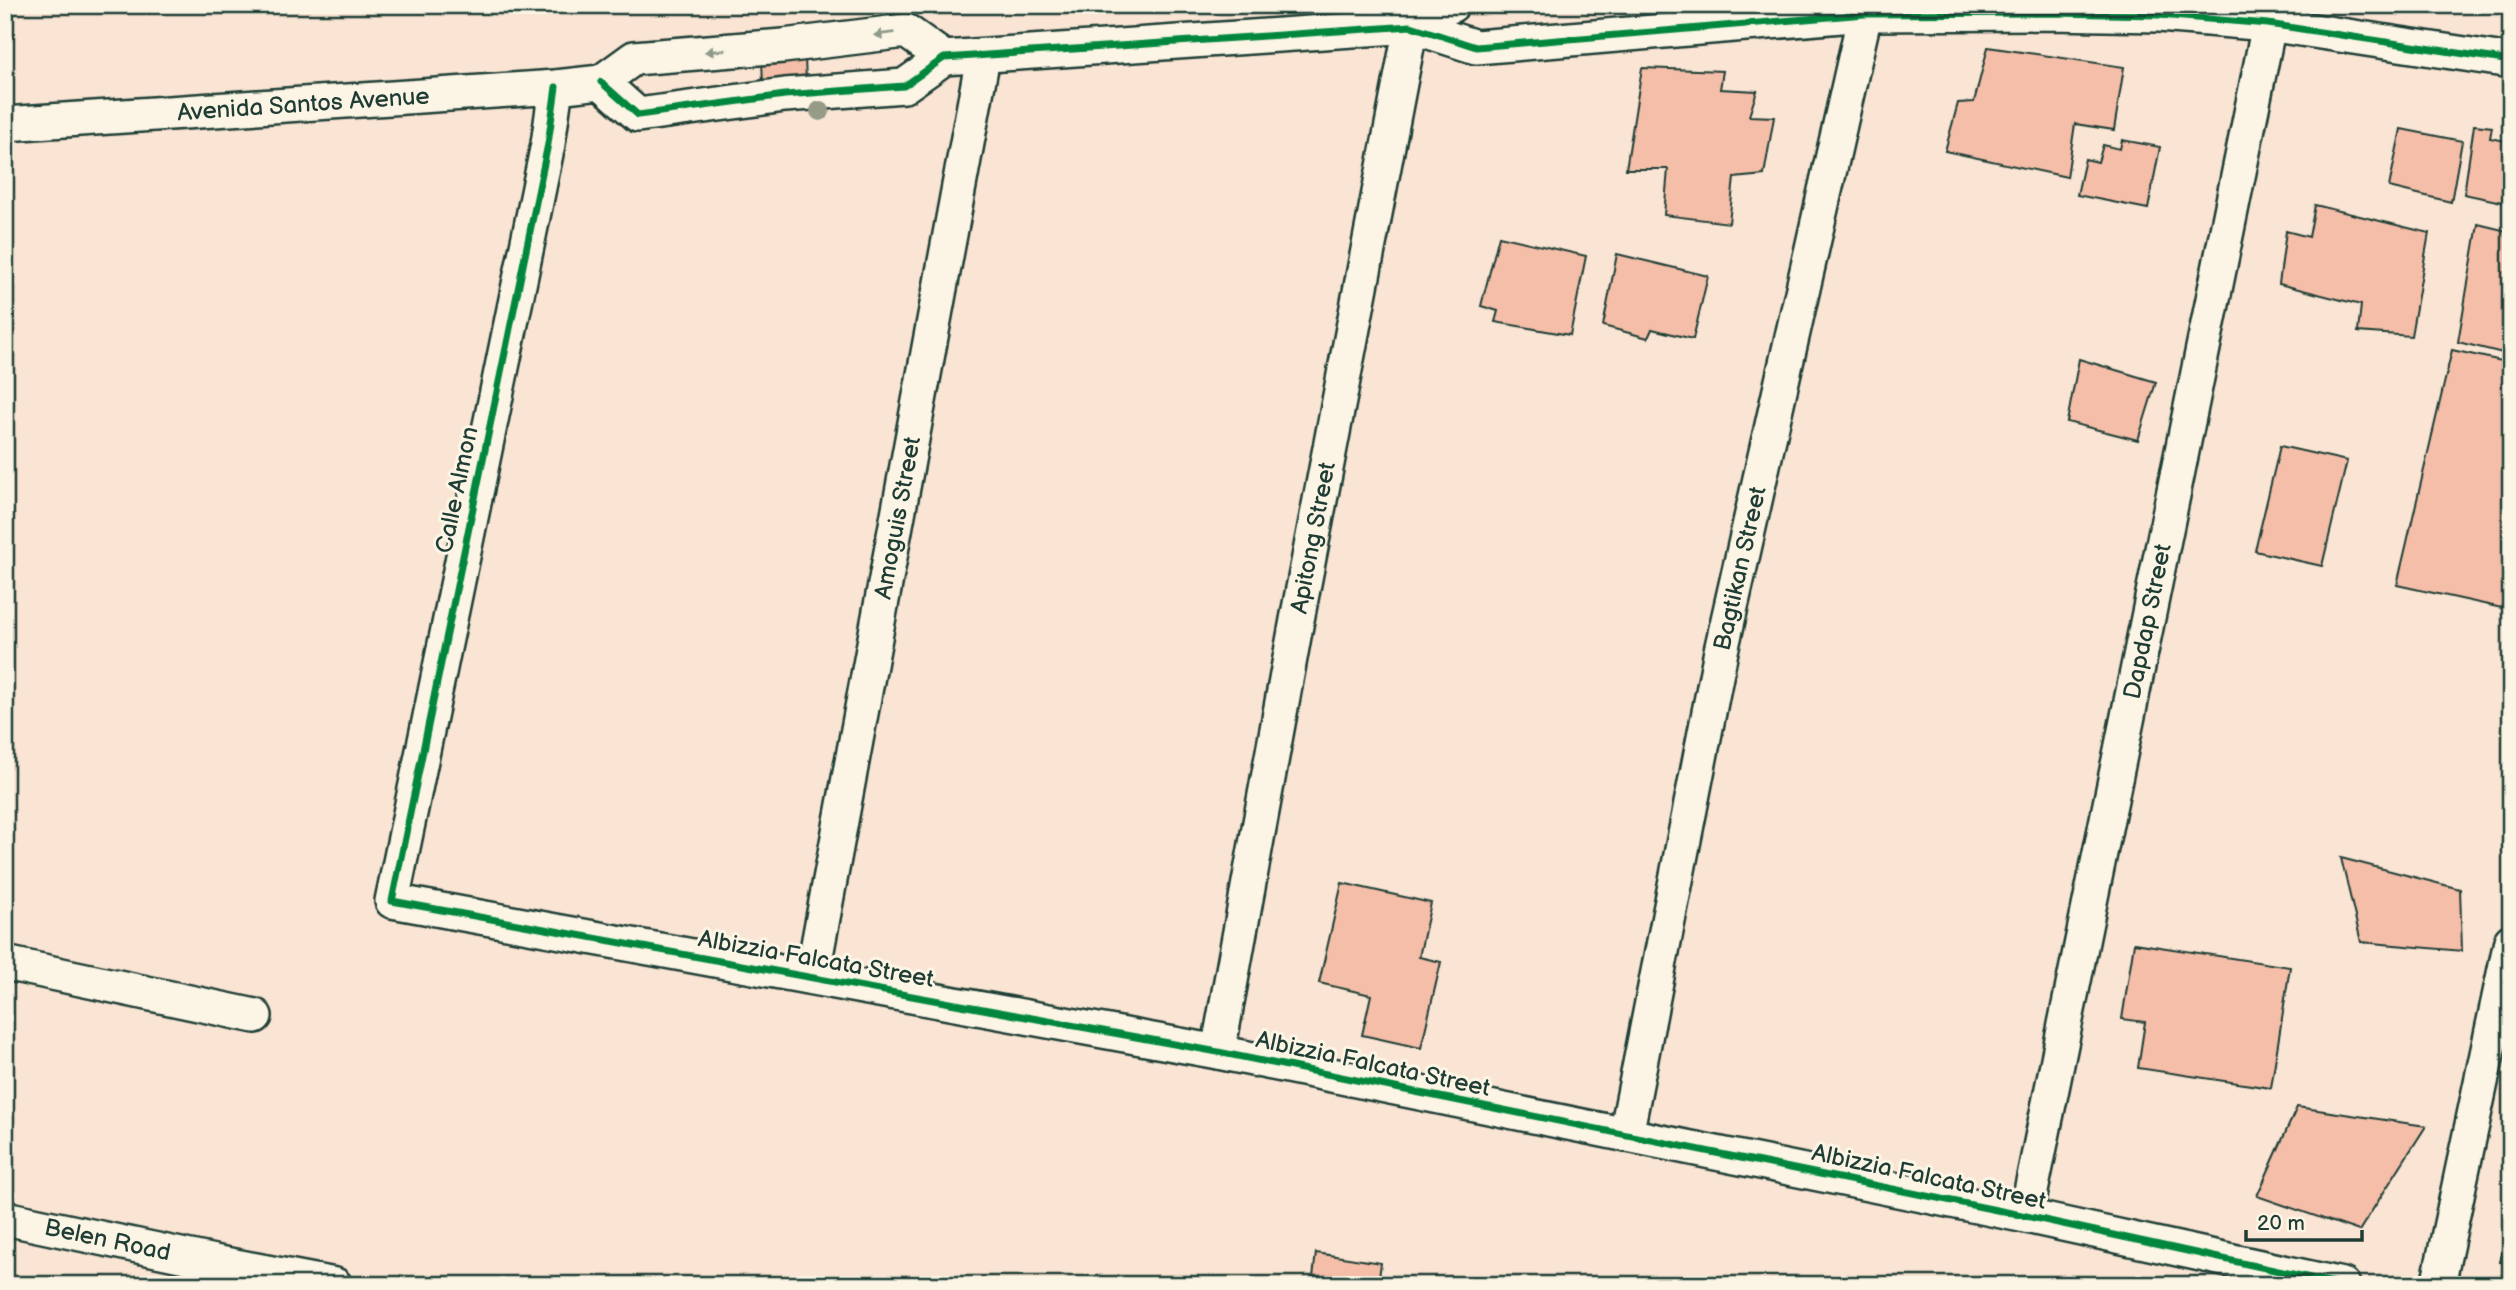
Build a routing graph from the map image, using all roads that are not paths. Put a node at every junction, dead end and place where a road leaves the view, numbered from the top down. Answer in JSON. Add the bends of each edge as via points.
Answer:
{"nodes":[{"id":1,"x":1452,"y":5,"type":"edge"},
{"id":2,"x":1866,"y":10,"type":"edge"},
{"id":3,"x":2270,"y":15,"type":"edge"},
{"id":4,"x":1411,"y":26,"type":"junction"},
{"id":5,"x":983,"y":57,"type":"junction"},
{"id":6,"x":944,"y":58,"type":"junction"},
{"id":7,"x":2511,"y":61,"type":"edge"},
{"id":8,"x":601,"y":82,"type":"junction"},
{"id":9,"x":556,"y":87,"type":"junction"},
{"id":10,"x":5,"y":124,"type":"edge"},
{"id":11,"x":392,"y":901,"type":"joint"},
{"id":12,"x":2511,"y":941,"type":"edge"},
{"id":13,"x":5,"y":963,"type":"edge"},
{"id":14,"x":811,"y":977,"type":"junction"},
{"id":15,"x":256,"y":1016,"type":"dead end"},
{"id":16,"x":1218,"y":1052,"type":"junction"},
{"id":17,"x":1626,"y":1136,"type":"junction"},
{"id":18,"x":2026,"y":1216,"type":"junction"},
{"id":19,"x":5,"y":1219,"type":"edge"},
{"id":20,"x":335,"y":1285,"type":"edge"},
{"id":21,"x":2343,"y":1285,"type":"edge"},
{"id":22,"x":2438,"y":1285,"type":"edge"}],
"edges":[{"from":1,"to":4,"type":"street"},
{"from":2,"to":3,"type":"street"},
{"from":2,"to":4,"type":"street","via":[[1476,47]]},
{"from":2,"to":17,"type":"street","name":"Bagtikan Street","via":[[1721,651]]},
{"from":3,"to":7,"type":"street"},
{"from":3,"to":18,"type":"street","name":"Dapdap Street"},
{"from":4,"to":5,"type":"street"},
{"from":4,"to":16,"type":"street","name":"Apitong Street"},
{"from":5,"to":6,"type":"street"},
{"from":5,"to":14,"type":"street","name":"Amoguis Street"},
{"from":6,"to":8,"type":"street","name":"Avenida Santos Avenue","one_way":true,"via":[[906,31],[634,58]]},
{"from":6,"to":8,"type":"street","via":[[904,86],[785,95],[638,114]]},
{"from":8,"to":9,"type":"street","name":"Avenida Santos Avenue"},
{"from":9,"to":10,"type":"street","name":"Avenida Santos Avenue"},
{"from":9,"to":11,"type":"street","name":"Calle Almon"},
{"from":11,"to":14,"type":"street","name":"Albizzia Falcata Street"},
{"from":12,"to":22,"type":"street"},
{"from":13,"to":15,"type":"street"},
{"from":14,"to":16,"type":"street","name":"Albizzia Falcata Street"},
{"from":16,"to":17,"type":"street","name":"Albizzia Falcata Street"},
{"from":17,"to":18,"type":"street","name":"Albizzia Falcata Street"},
{"from":18,"to":21,"type":"street","name":"Albizzia Falcata Street"},
{"from":19,"to":20,"type":"street","name":"Belen Road"}]}
